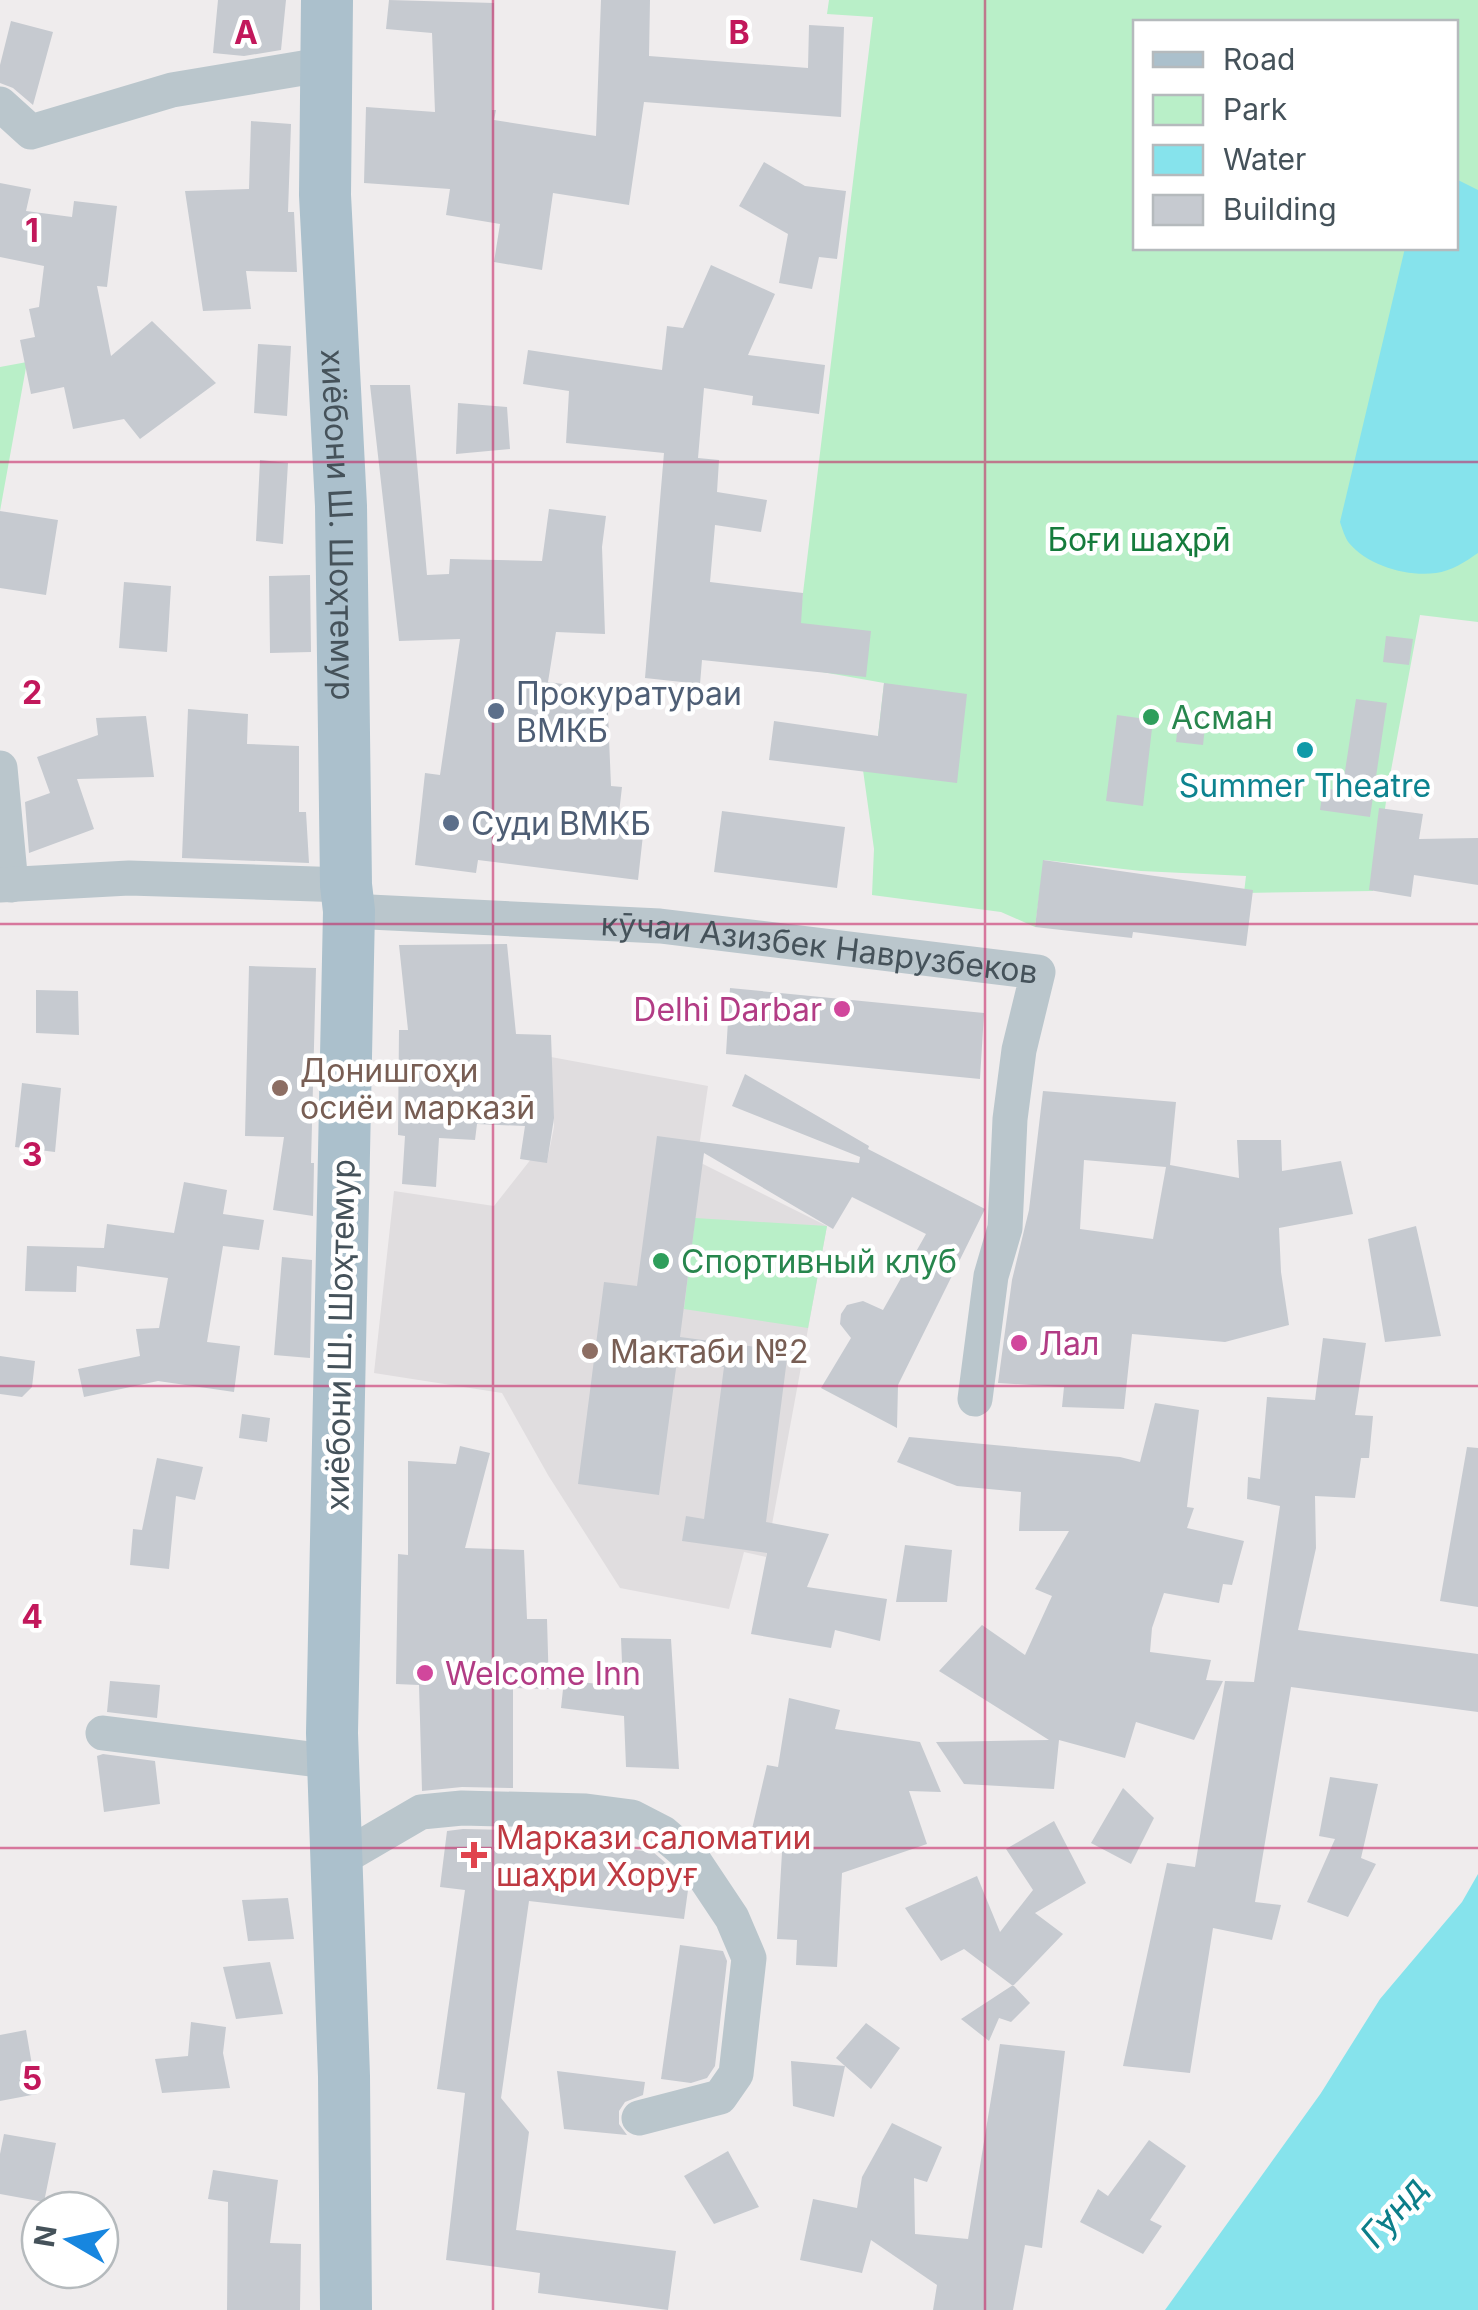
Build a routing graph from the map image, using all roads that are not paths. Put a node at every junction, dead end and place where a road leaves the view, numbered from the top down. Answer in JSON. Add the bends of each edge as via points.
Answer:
{"nodes":[{"id":1,"x":327,"y":0,"type":"edge"},
{"id":2,"x":327,"y":64,"type":"junction"},
{"id":3,"x":0,"y":104,"type":"edge"},
{"id":4,"x":0,"y":768,"type":"edge"},
{"id":5,"x":6,"y":885,"type":"edge"},
{"id":6,"x":347,"y":898,"type":"junction"},
{"id":7,"x":974,"y":1398,"type":"dead end"},
{"id":8,"x":104,"y":1733,"type":"dead end"},
{"id":9,"x":334,"y":1762,"type":"junction"},
{"id":10,"x":338,"y":1860,"type":"junction"},
{"id":11,"x":639,"y":2118,"type":"dead end"},
{"id":12,"x":346,"y":2310,"type":"edge"}],
"edges":[{"from":1,"to":2,"type":"main road","name":"хиёбони Ш. Шоҳтемур"},
{"from":2,"to":3,"type":"street","via":[[172,90],[31,132]]},
{"from":2,"to":6,"type":"main road","name":"хиёбони Ш. Шоҳтемур","via":[[325,195],[341,506]]},
{"from":4,"to":5,"type":"street"},
{"from":5,"to":6,"type":"street","via":[[129,878]]},
{"from":6,"to":7,"type":"street","name":"кӯчаи Азизбек Наврузбеков","via":[[660,926],[1038,972],[1019,1050],[1005,1228],[990,1276]]},
{"from":6,"to":9,"type":"main road","name":"хиёбони Ш. Шоҳтемур"},
{"from":8,"to":9,"type":"street"},
{"from":9,"to":10,"type":"main road","name":"хиёбони Ш. Шоҳтемур"},
{"from":10,"to":11,"type":"street","via":[[421,1812],[462,1808],[586,1811],[632,1818],[663,1833],[692,1858],[732,1918],[749,1958],[743,2030],[736,2074],[720,2097]]},
{"from":10,"to":12,"type":"main road","name":"хиёбони Ш. Шоҳтемур"}]}
